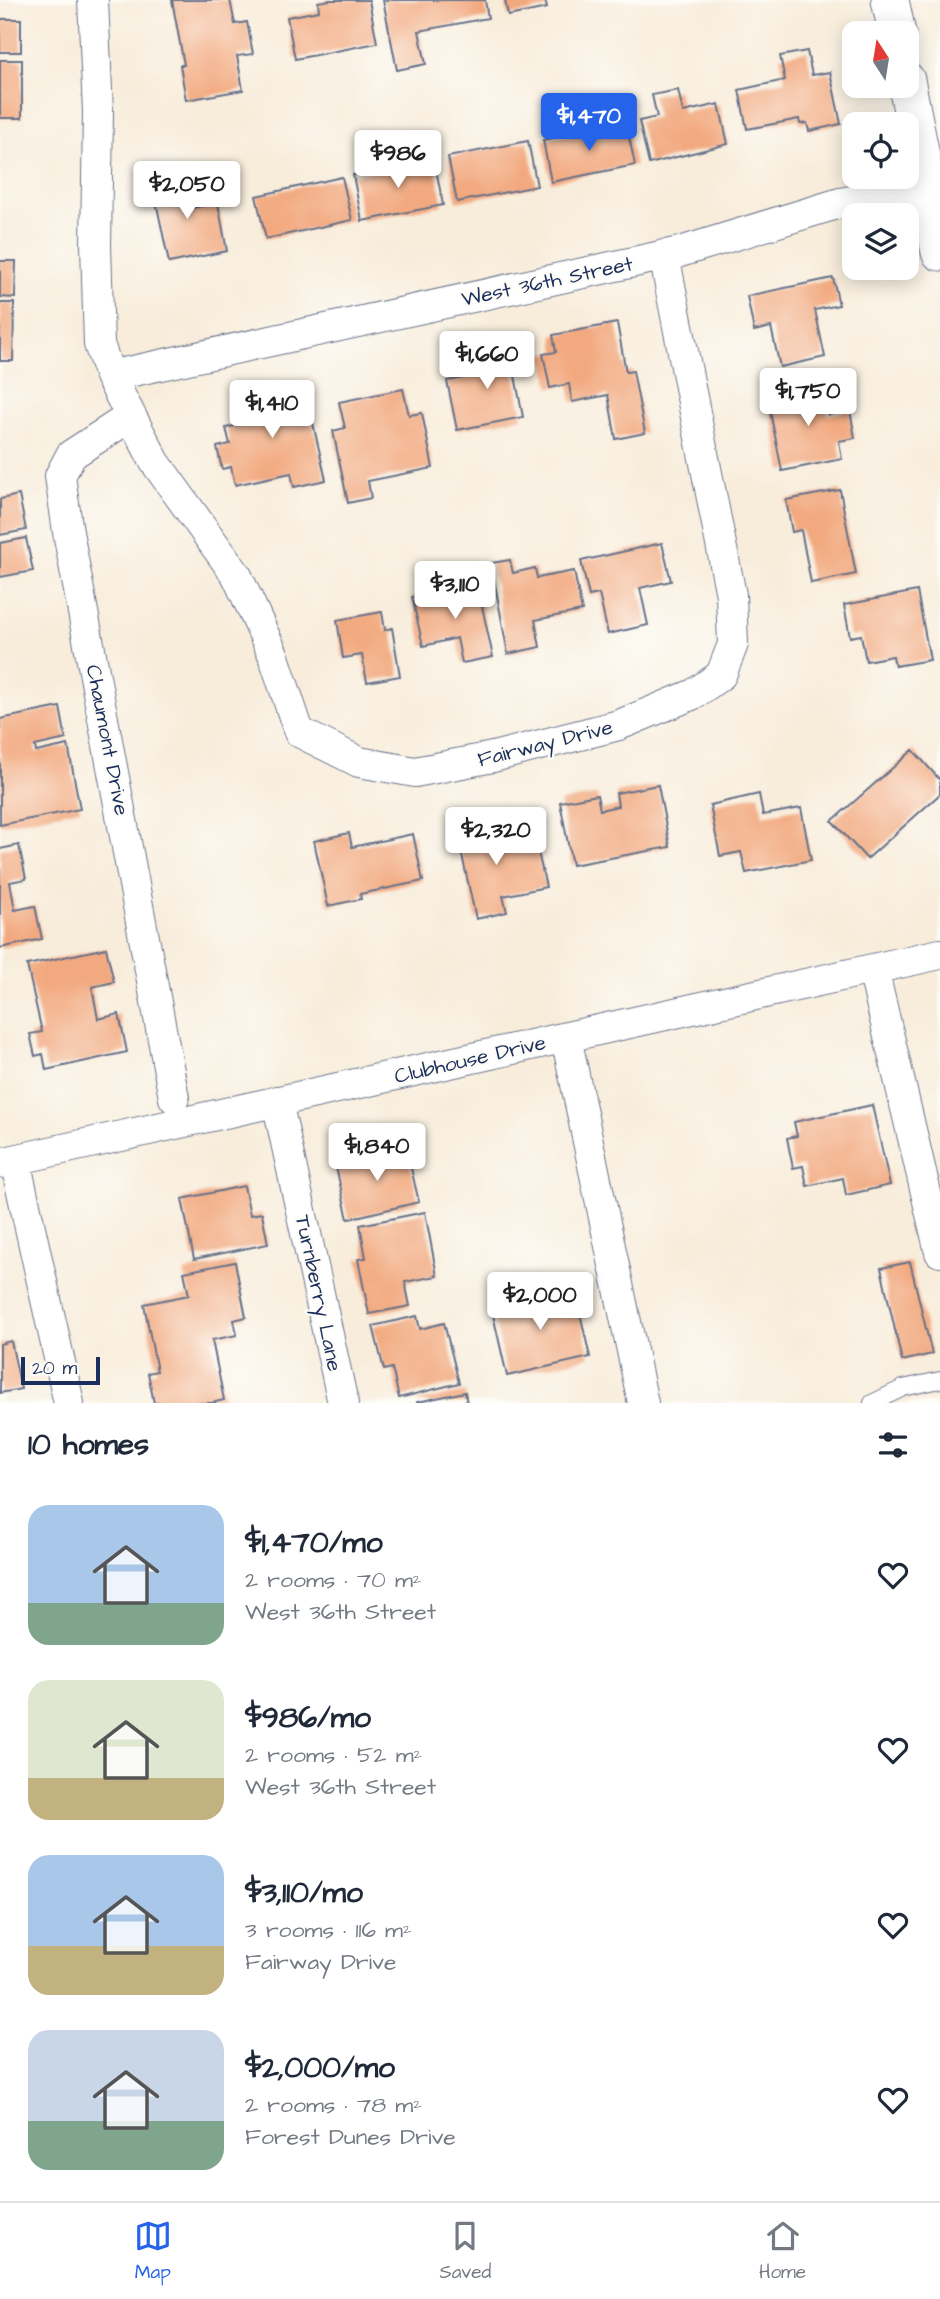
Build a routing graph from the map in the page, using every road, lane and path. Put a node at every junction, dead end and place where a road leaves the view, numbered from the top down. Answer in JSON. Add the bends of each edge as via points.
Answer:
{"nodes":[{"id":1,"x":93,"y":0,"type":"edge"},
{"id":2,"x":890,"y":0,"type":"edge"},
{"id":3,"x":894,"y":21,"type":"edge"},
{"id":4,"x":911,"y":98,"type":"edge"},
{"id":5,"x":934,"y":186,"type":"edge"},
{"id":6,"x":940,"y":252,"type":"edge"},
{"id":7,"x":664,"y":256,"type":"junction"},
{"id":8,"x":110,"y":376,"type":"junction"},
{"id":9,"x":131,"y":416,"type":"junction"},
{"id":10,"x":940,"y":954,"type":"edge"},
{"id":11,"x":873,"y":969,"type":"junction"},
{"id":12,"x":566,"y":1037,"type":"junction"},
{"id":13,"x":174,"y":1098,"type":"dead end"},
{"id":14,"x":277,"y":1101,"type":"junction"},
{"id":15,"x":8,"y":1161,"type":"edge"},
{"id":16,"x":940,"y":1252,"type":"edge"},
{"id":17,"x":940,"y":1380,"type":"edge"},
{"id":18,"x":69,"y":1403,"type":"edge"},
{"id":19,"x":343,"y":1403,"type":"edge"},
{"id":20,"x":643,"y":1403,"type":"edge"},
{"id":21,"x":872,"y":1403,"type":"edge"}],
"edges":[{"from":1,"to":8,"type":"street","via":[[99,112],[99,344]]},
{"from":2,"to":3,"type":"street"},
{"from":4,"to":5,"type":"street"},
{"from":5,"to":6,"type":"street"},
{"from":5,"to":7,"type":"street","name":"West 36th Street","via":[[840,203]]},
{"from":7,"to":8,"type":"street","name":"West 36th Street"},
{"from":7,"to":9,"type":"street","name":"Fairway Drive","via":[[731,595],[733,645],[721,675],[694,694],[620,725],[415,772],[359,762],[299,732],[273,654],[237,576],[155,462]]},
{"from":8,"to":9,"type":"street","name":"Fairway Drive"},
{"from":9,"to":13,"type":"street","name":"Chaumont Drive","via":[[71,455],[60,476]]},
{"from":10,"to":11,"type":"street","name":"Clubhouse Drive"},
{"from":11,"to":12,"type":"street","name":"Clubhouse Drive"},
{"from":11,"to":16,"type":"street"},
{"from":12,"to":14,"type":"street","name":"Clubhouse Drive"},
{"from":12,"to":20,"type":"street"},
{"from":14,"to":15,"type":"street","name":"Clubhouse Drive"},
{"from":14,"to":19,"type":"street","name":"Turnberry Lane"},
{"from":15,"to":18,"type":"street"},
{"from":17,"to":21,"type":"lane","via":[[903,1388]]}]}
